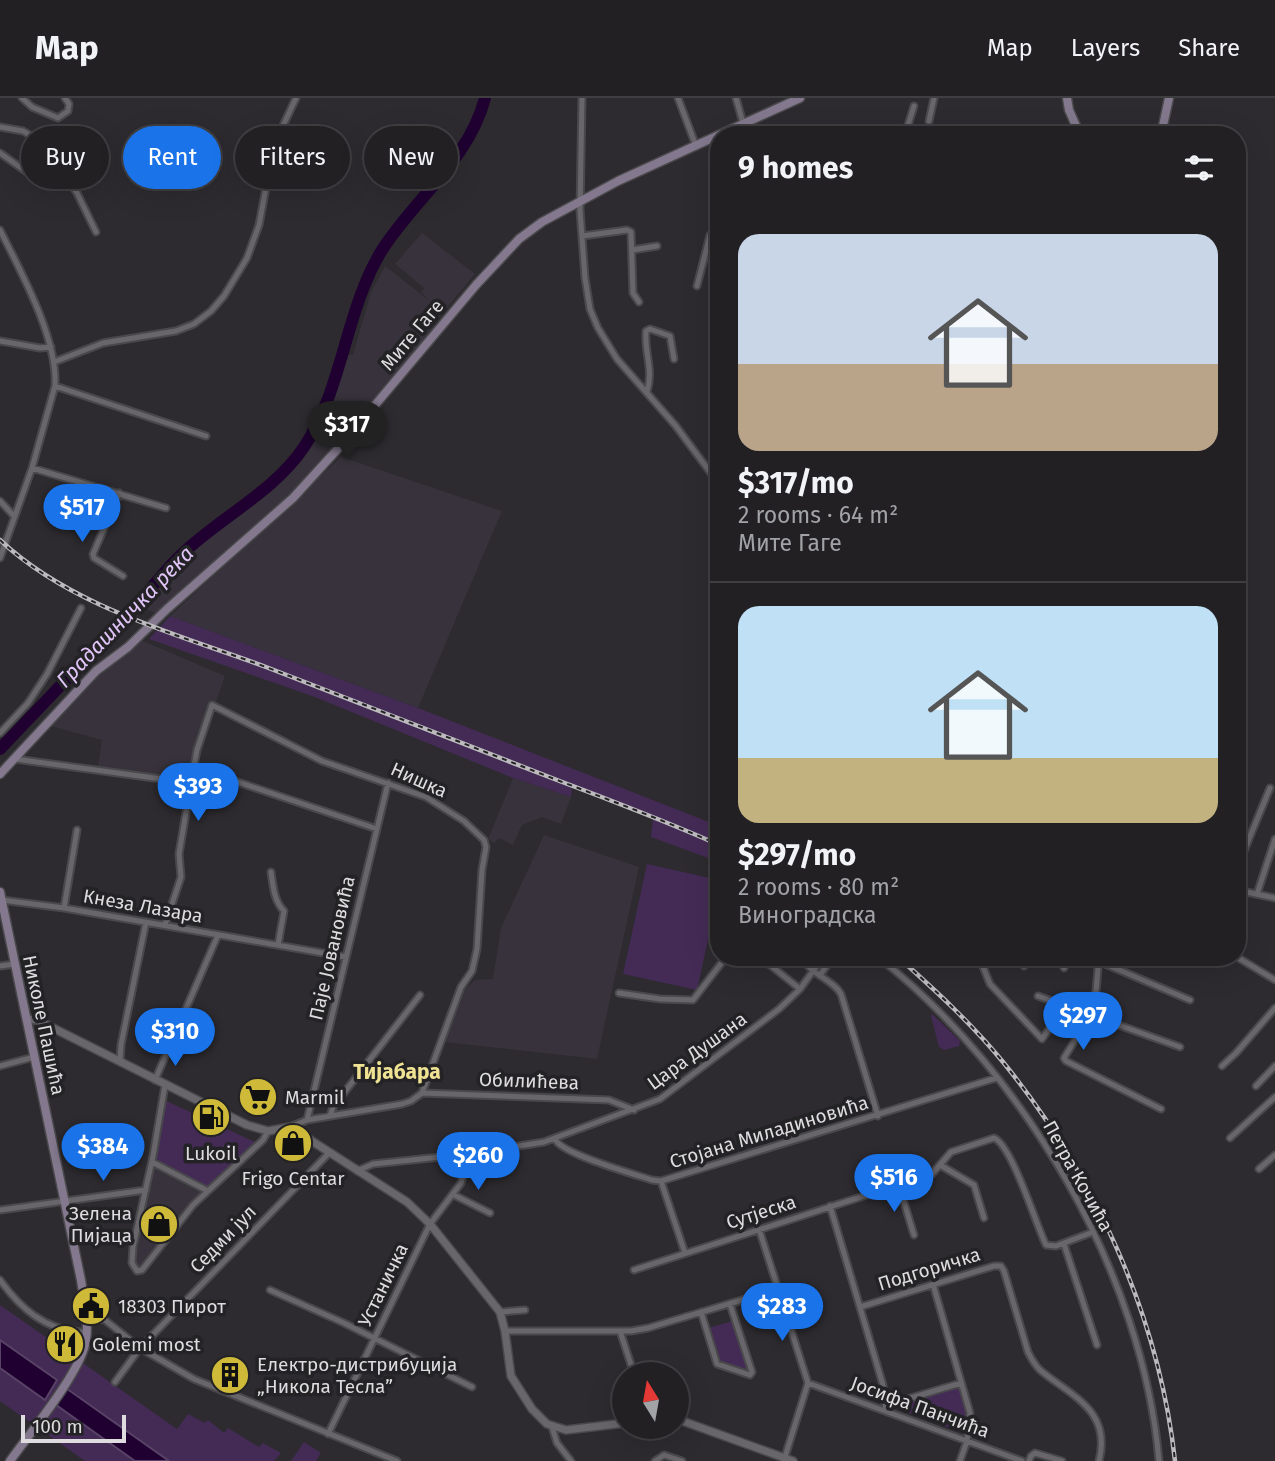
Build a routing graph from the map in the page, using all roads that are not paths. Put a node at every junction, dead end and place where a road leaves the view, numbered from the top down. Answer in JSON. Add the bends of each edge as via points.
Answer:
{"nodes":[{"id":1,"x":23,"y":98,"type":"edge"},
{"id":2,"x":65,"y":98,"type":"edge"},
{"id":3,"x":296,"y":98,"type":"edge"},
{"id":4,"x":582,"y":98,"type":"edge"},
{"id":5,"x":678,"y":98,"type":"edge"},
{"id":6,"x":736,"y":98,"type":"edge"},
{"id":7,"x":799,"y":98,"type":"edge"},
{"id":8,"x":934,"y":98,"type":"edge"},
{"id":9,"x":1067,"y":98,"type":"edge"},
{"id":10,"x":1169,"y":98,"type":"edge"},
{"id":11,"x":914,"y":106,"type":"dead end"},
{"id":12,"x":929,"y":121,"type":"dead end"},
{"id":13,"x":743,"y":123,"type":"junction"},
{"id":14,"x":737,"y":126,"type":"edge"},
{"id":15,"x":908,"y":126,"type":"edge"},
{"id":16,"x":1076,"y":126,"type":"edge"},
{"id":17,"x":1163,"y":126,"type":"edge"},
{"id":18,"x":0,"y":127,"type":"edge"},
{"id":19,"x":710,"y":140,"type":"edge"},
{"id":20,"x":696,"y":146,"type":"junction"},
{"id":21,"x":0,"y":153,"type":"edge"},
{"id":22,"x":21,"y":168,"type":"edge"},
{"id":23,"x":580,"y":201,"type":"junction"},
{"id":24,"x":0,"y":229,"type":"edge"},
{"id":25,"x":96,"y":232,"type":"dead end"},
{"id":26,"x":710,"y":235,"type":"edge"},
{"id":27,"x":582,"y":236,"type":"junction"},
{"id":28,"x":657,"y":246,"type":"dead end"},
{"id":29,"x":632,"y":250,"type":"junction"},
{"id":30,"x":697,"y":286,"type":"dead end"},
{"id":31,"x":639,"y":302,"type":"dead end"},
{"id":32,"x":0,"y":341,"type":"edge"},
{"id":33,"x":51,"y":347,"type":"junction"},
{"id":34,"x":674,"y":359,"type":"dead end"},
{"id":35,"x":54,"y":362,"type":"junction"},
{"id":36,"x":55,"y":386,"type":"junction"},
{"id":37,"x":647,"y":392,"type":"junction"},
{"id":38,"x":206,"y":436,"type":"dead end"},
{"id":39,"x":32,"y":468,"type":"junction"},
{"id":40,"x":710,"y":472,"type":"edge"},
{"id":41,"x":119,"y":493,"type":"junction"},
{"id":42,"x":0,"y":501,"type":"edge"},
{"id":43,"x":166,"y":508,"type":"dead end"},
{"id":44,"x":14,"y":516,"type":"junction"},
{"id":45,"x":0,"y":558,"type":"edge"},
{"id":46,"x":123,"y":576,"type":"dead end"},
{"id":47,"x":81,"y":608,"type":"dead end"},
{"id":48,"x":0,"y":733,"type":"edge"},
{"id":49,"x":8,"y":764,"type":"edge"},
{"id":50,"x":193,"y":771,"type":"junction"},
{"id":51,"x":0,"y":774,"type":"edge"},
{"id":52,"x":191,"y":783,"type":"junction"},
{"id":53,"x":388,"y":783,"type":"junction"},
{"id":54,"x":1270,"y":788,"type":"dead end"},
{"id":55,"x":377,"y":829,"type":"junction"},
{"id":56,"x":77,"y":830,"type":"dead end"},
{"id":57,"x":1275,"y":839,"type":"edge"},
{"id":58,"x":1246,"y":846,"type":"edge"},
{"id":59,"x":271,"y":872,"type":"dead end"},
{"id":60,"x":1246,"y":892,"type":"edge"},
{"id":61,"x":1257,"y":894,"type":"junction"},
{"id":62,"x":1275,"y":898,"type":"edge"},
{"id":63,"x":1,"y":902,"type":"edge"},
{"id":64,"x":64,"y":908,"type":"junction"},
{"id":65,"x":146,"y":922,"type":"junction"},
{"id":66,"x":165,"y":925,"type":"junction"},
{"id":67,"x":218,"y":935,"type":"junction"},
{"id":68,"x":278,"y":946,"type":"junction"},
{"id":69,"x":346,"y":957,"type":"junction"},
{"id":70,"x":1246,"y":962,"type":"edge"},
{"id":71,"x":15,"y":964,"type":"junction"},
{"id":72,"x":0,"y":966,"type":"edge"},
{"id":73,"x":719,"y":966,"type":"edge"},
{"id":74,"x":771,"y":966,"type":"edge"},
{"id":75,"x":808,"y":966,"type":"edge"},
{"id":76,"x":817,"y":966,"type":"edge"},
{"id":77,"x":827,"y":966,"type":"edge"},
{"id":78,"x":888,"y":966,"type":"edge"},
{"id":79,"x":983,"y":966,"type":"edge"},
{"id":80,"x":1098,"y":966,"type":"edge"},
{"id":81,"x":1114,"y":966,"type":"edge"},
{"id":82,"x":814,"y":971,"type":"junction"},
{"id":83,"x":820,"y":975,"type":"junction"},
{"id":84,"x":1275,"y":980,"type":"edge"},
{"id":85,"x":800,"y":989,"type":"junction"},
{"id":86,"x":619,"y":993,"type":"dead end"},
{"id":87,"x":420,"y":995,"type":"dead end"},
{"id":88,"x":1038,"y":996,"type":"dead end"},
{"id":89,"x":1190,"y":1000,"type":"dead end"},
{"id":90,"x":1275,"y":1008,"type":"edge"},
{"id":91,"x":1088,"y":1014,"type":"junction"},
{"id":92,"x":27,"y":1019,"type":"junction"},
{"id":93,"x":1180,"y":1047,"type":"dead end"},
{"id":94,"x":34,"y":1057,"type":"junction"},
{"id":95,"x":120,"y":1062,"type":"junction"},
{"id":96,"x":0,"y":1066,"type":"edge"},
{"id":97,"x":1222,"y":1066,"type":"dead end"},
{"id":98,"x":1275,"y":1066,"type":"edge"},
{"id":99,"x":996,"y":1078,"type":"junction"},
{"id":100,"x":155,"y":1080,"type":"junction"},
{"id":101,"x":165,"y":1085,"type":"junction"},
{"id":102,"x":1256,"y":1086,"type":"dead end"},
{"id":103,"x":422,"y":1093,"type":"junction"},
{"id":104,"x":1275,"y":1097,"type":"edge"},
{"id":105,"x":634,"y":1110,"type":"junction"},
{"id":106,"x":1161,"y":1110,"type":"dead end"},
{"id":107,"x":330,"y":1116,"type":"junction"},
{"id":108,"x":878,"y":1116,"type":"junction"},
{"id":109,"x":307,"y":1120,"type":"junction"},
{"id":110,"x":290,"y":1128,"type":"junction"},
{"id":111,"x":268,"y":1131,"type":"junction"},
{"id":112,"x":1230,"y":1138,"type":"dead end"},
{"id":113,"x":555,"y":1139,"type":"junction"},
{"id":114,"x":329,"y":1153,"type":"junction"},
{"id":115,"x":469,"y":1154,"type":"junction"},
{"id":116,"x":1275,"y":1155,"type":"edge"},
{"id":117,"x":152,"y":1162,"type":"junction"},
{"id":118,"x":940,"y":1165,"type":"junction"},
{"id":119,"x":1259,"y":1169,"type":"dead end"},
{"id":120,"x":357,"y":1171,"type":"junction"},
{"id":121,"x":662,"y":1181,"type":"junction"},
{"id":122,"x":899,"y":1186,"type":"junction"},
{"id":123,"x":146,"y":1191,"type":"junction"},
{"id":124,"x":208,"y":1191,"type":"junction"},
{"id":125,"x":454,"y":1195,"type":"junction"},
{"id":126,"x":64,"y":1202,"type":"junction"},
{"id":127,"x":830,"y":1206,"type":"junction"},
{"id":128,"x":0,"y":1210,"type":"edge"},
{"id":129,"x":490,"y":1213,"type":"dead end"},
{"id":130,"x":984,"y":1218,"type":"dead end"},
{"id":131,"x":430,"y":1224,"type":"junction"},
{"id":132,"x":759,"y":1229,"type":"junction"},
{"id":133,"x":1093,"y":1232,"type":"junction"},
{"id":134,"x":914,"y":1235,"type":"dead end"},
{"id":135,"x":1064,"y":1244,"type":"junction"},
{"id":136,"x":685,"y":1253,"type":"junction"},
{"id":137,"x":634,"y":1270,"type":"dead end"},
{"id":138,"x":0,"y":1280,"type":"edge"},
{"id":139,"x":933,"y":1284,"type":"junction"},
{"id":140,"x":779,"y":1289,"type":"junction"},
{"id":141,"x":270,"y":1290,"type":"dead end"},
{"id":142,"x":730,"y":1304,"type":"junction"},
{"id":143,"x":860,"y":1307,"type":"junction"},
{"id":144,"x":525,"y":1311,"type":"dead end"},
{"id":145,"x":500,"y":1312,"type":"junction"},
{"id":146,"x":701,"y":1312,"type":"junction"},
{"id":147,"x":87,"y":1318,"type":"junction"},
{"id":148,"x":505,"y":1331,"type":"junction"},
{"id":149,"x":620,"y":1331,"type":"junction"},
{"id":150,"x":81,"y":1332,"type":"dead end"},
{"id":151,"x":375,"y":1338,"type":"junction"},
{"id":152,"x":1097,"y":1345,"type":"dead end"},
{"id":153,"x":140,"y":1348,"type":"junction"},
{"id":154,"x":630,"y":1362,"type":"edge"},
{"id":155,"x":115,"y":1382,"type":"dead end"},
{"id":156,"x":808,"y":1383,"type":"junction"},
{"id":157,"x":961,"y":1383,"type":"junction"},
{"id":158,"x":472,"y":1387,"type":"dead end"},
{"id":159,"x":887,"y":1408,"type":"junction"},
{"id":160,"x":690,"y":1424,"type":"edge"},
{"id":161,"x":612,"y":1425,"type":"edge"},
{"id":162,"x":552,"y":1427,"type":"junction"},
{"id":163,"x":328,"y":1434,"type":"junction"},
{"id":164,"x":967,"y":1441,"type":"junction"},
{"id":165,"x":787,"y":1460,"type":"edge"},
{"id":166,"x":10,"y":1461,"type":"edge"},
{"id":167,"x":397,"y":1461,"type":"edge"},
{"id":168,"x":570,"y":1461,"type":"edge"},
{"id":169,"x":655,"y":1461,"type":"edge"},
{"id":170,"x":682,"y":1461,"type":"edge"},
{"id":171,"x":960,"y":1461,"type":"edge"},
{"id":172,"x":1022,"y":1461,"type":"edge"},
{"id":173,"x":1029,"y":1461,"type":"edge"},
{"id":174,"x":1062,"y":1461,"type":"edge"},
{"id":175,"x":1099,"y":1461,"type":"edge"},
{"id":176,"x":1159,"y":1461,"type":"edge"}],
"edges":[{"from":1,"to":2,"type":"street","via":[[58,118],[68,111]]},
{"from":3,"to":35,"type":"street","via":[[274,145],[259,225],[247,258],[218,303],[194,324],[176,331],[103,343]]},
{"from":4,"to":23,"type":"street"},
{"from":5,"to":20,"type":"street"},
{"from":6,"to":13,"type":"street"},
{"from":7,"to":13,"type":"main road","name":"Мите Гаге"},
{"from":8,"to":12,"type":"street"},
{"from":9,"to":16,"type":"main road"},
{"from":10,"to":17,"type":"main road"},
{"from":11,"to":15,"type":"street"},
{"from":13,"to":14,"type":"main road","name":"Мите Гаге"},
{"from":18,"to":25,"type":"street","via":[[23,131],[53,149]]},
{"from":19,"to":20,"type":"main road","name":"Мите Гаге"},
{"from":20,"to":23,"type":"main road","name":"Мите Гаге"},
{"from":21,"to":22,"type":"street"},
{"from":23,"to":27,"type":"street"},
{"from":23,"to":49,"type":"main road","name":"Мите Гаге","via":[[542,222],[503,254],[306,486],[96,671]]},
{"from":24,"to":33,"type":"street"},
{"from":26,"to":30,"type":"street"},
{"from":27,"to":29,"type":"street","via":[[629,230]]},
{"from":27,"to":37,"type":"street","via":[[593,318],[618,359]]},
{"from":28,"to":29,"type":"street"},
{"from":29,"to":31,"type":"street","via":[[633,293]]},
{"from":32,"to":33,"type":"street"},
{"from":33,"to":35,"type":"street"},
{"from":34,"to":37,"type":"street","via":[[670,336],[646,331],[652,377]]},
{"from":35,"to":36,"type":"street"},
{"from":36,"to":38,"type":"street"},
{"from":36,"to":39,"type":"street"},
{"from":37,"to":40,"type":"street"},
{"from":39,"to":41,"type":"street"},
{"from":39,"to":44,"type":"street"},
{"from":41,"to":43,"type":"street"},
{"from":41,"to":46,"type":"street","via":[[93,555]]},
{"from":42,"to":44,"type":"street"},
{"from":44,"to":45,"type":"street"},
{"from":47,"to":48,"type":"street","via":[[47,674]]},
{"from":49,"to":51,"type":"main road","name":"Мите Гаге"},
{"from":49,"to":52,"type":"street"},
{"from":50,"to":52,"type":"street"},
{"from":50,"to":53,"type":"street","name":"Нишка","via":[[210,708],[215,704],[322,761]]},
{"from":50,"to":55,"type":"street"},
{"from":52,"to":66,"type":"street","via":[[179,854],[181,877]]},
{"from":53,"to":55,"type":"street","name":"Паје Јовановића"},
{"from":53,"to":103,"type":"street","name":"Нишка","via":[[445,808],[486,843],[472,971],[461,987]]},
{"from":54,"to":58,"type":"street"},
{"from":55,"to":69,"type":"street","name":"Паје Јовановића"},
{"from":56,"to":64,"type":"street"},
{"from":57,"to":61,"type":"street"},
{"from":59,"to":68,"type":"street","via":[[278,905],[284,911]]},
{"from":60,"to":61,"type":"street"},
{"from":61,"to":62,"type":"street"},
{"from":63,"to":64,"type":"street","name":"Кнеза Лазара"},
{"from":63,"to":71,"type":"main road","name":"Николе Пашића"},
{"from":64,"to":65,"type":"street","name":"Кнеза Лазара"},
{"from":65,"to":66,"type":"street","name":"Кнеза Лазара"},
{"from":65,"to":95,"type":"street"},
{"from":66,"to":67,"type":"street","name":"Кнеза Лазара"},
{"from":67,"to":68,"type":"street","name":"Кнеза Лазара"},
{"from":67,"to":100,"type":"street"},
{"from":68,"to":69,"type":"street","name":"Кнеза Лазара"},
{"from":69,"to":109,"type":"street","name":"Паје Јовановића"},
{"from":70,"to":84,"type":"street"},
{"from":71,"to":72,"type":"street"},
{"from":71,"to":92,"type":"main road","name":"Николе Пашића"},
{"from":73,"to":86,"type":"street","via":[[693,1000]]},
{"from":74,"to":85,"type":"street"},
{"from":75,"to":82,"type":"street"},
{"from":76,"to":82,"type":"street","name":"Цара Душана"},
{"from":77,"to":83,"type":"street"},
{"from":78,"to":99,"type":"street","name":"Петра Кочића","via":[[941,1015]]},
{"from":79,"to":88,"type":"street","via":[[990,984],[1042,1039],[1064,1008]]},
{"from":80,"to":91,"type":"street"},
{"from":81,"to":89,"type":"street"},
{"from":82,"to":83,"type":"street"},
{"from":82,"to":85,"type":"street","name":"Цара Душана"},
{"from":83,"to":108,"type":"street","via":[[841,994]]},
{"from":85,"to":105,"type":"street","name":"Цара Душана","via":[[660,1100]]},
{"from":87,"to":107,"type":"street"},
{"from":90,"to":97,"type":"street"},
{"from":91,"to":93,"type":"street"},
{"from":91,"to":106,"type":"street","via":[[1065,1060]]},
{"from":92,"to":94,"type":"main road","name":"Николе Пашића"},
{"from":92,"to":95,"type":"street"},
{"from":94,"to":96,"type":"street"},
{"from":94,"to":126,"type":"main road","name":"Николе Пашића"},
{"from":95,"to":100,"type":"street"},
{"from":98,"to":102,"type":"street"},
{"from":99,"to":108,"type":"street","name":"Стојана Миладиновића"},
{"from":99,"to":133,"type":"street","name":"Петра Кочића","via":[[1045,1143]]},
{"from":100,"to":101,"type":"street"},
{"from":101,"to":111,"type":"street"},
{"from":101,"to":117,"type":"street"},
{"from":103,"to":105,"type":"street","name":"Обилићева","via":[[609,1100]]},
{"from":103,"to":107,"type":"street","name":"Обилићева","via":[[402,1104]]},
{"from":104,"to":112,"type":"street"},
{"from":105,"to":113,"type":"street","name":"Цара Душана"},
{"from":107,"to":109,"type":"street","name":"Обилићева"},
{"from":108,"to":121,"type":"street","name":"Стојана Миладиновића"},
{"from":109,"to":110,"type":"street","name":"Обилићева"},
{"from":110,"to":111,"type":"street"},
{"from":110,"to":114,"type":"street"},
{"from":111,"to":124,"type":"street","via":[[264,1140]]},
{"from":113,"to":115,"type":"street","name":"Цара Душана"},
{"from":113,"to":121,"type":"street","name":"Стојана Миладиновића","via":[[559,1147]]},
{"from":114,"to":120,"type":"street"},
{"from":114,"to":153,"type":"street","name":"Седми јул"},
{"from":115,"to":120,"type":"street","name":"Цара Душана","via":[[373,1164]]},
{"from":115,"to":125,"type":"street","name":"Устаничка"},
{"from":116,"to":119,"type":"street"},
{"from":117,"to":123,"type":"street"},
{"from":117,"to":124,"type":"street"},
{"from":118,"to":122,"type":"street","name":"Сутјеска","via":[[932,1174]]},
{"from":118,"to":130,"type":"street","via":[[974,1185]]},
{"from":118,"to":135,"type":"street","name":"Сутјеска","via":[[951,1152],[998,1139],[1045,1243],[1051,1247]]},
{"from":120,"to":131,"type":"street","via":[[407,1202]]},
{"from":121,"to":136,"type":"street"},
{"from":122,"to":127,"type":"street","name":"Сутјеска"},
{"from":122,"to":134,"type":"street"},
{"from":123,"to":124,"type":"street","via":[[132,1258],[137,1270],[142,1270]]},
{"from":123,"to":126,"type":"street"},
{"from":125,"to":129,"type":"street"},
{"from":125,"to":131,"type":"street","name":"Устаничка"},
{"from":126,"to":128,"type":"street"},
{"from":126,"to":147,"type":"main road","name":"Николе Пашића"},
{"from":127,"to":132,"type":"street","name":"Сутјеска"},
{"from":127,"to":143,"type":"street"},
{"from":131,"to":145,"type":"street"},
{"from":131,"to":151,"type":"street","name":"Устаничка"},
{"from":132,"to":136,"type":"street","name":"Сутјеска"},
{"from":132,"to":140,"type":"street"},
{"from":133,"to":135,"type":"street"},
{"from":133,"to":176,"type":"street","name":"Петра Кочића","via":[[1130,1324],[1152,1411]]},
{"from":135,"to":152,"type":"street"},
{"from":136,"to":137,"type":"street","name":"Сутјеска"},
{"from":138,"to":150,"type":"street","via":[[21,1307],[45,1324]]},
{"from":139,"to":143,"type":"street","name":"Подгоричка"},
{"from":139,"to":157,"type":"street"},
{"from":139,"to":175,"type":"street","name":"Подгоричка","via":[[1000,1266],[1038,1369],[1088,1407],[1101,1438]]},
{"from":140,"to":142,"type":"street"},
{"from":140,"to":156,"type":"street"},
{"from":141,"to":151,"type":"street"},
{"from":142,"to":146,"type":"street"},
{"from":142,"to":146,"type":"street","via":[[750,1375],[717,1364]]},
{"from":143,"to":159,"type":"street"},
{"from":144,"to":145,"type":"street"},
{"from":145,"to":148,"type":"street"},
{"from":146,"to":149,"type":"street"},
{"from":147,"to":153,"type":"street","via":[[105,1320]]},
{"from":147,"to":166,"type":"main road","name":"Николе Пашића","via":[[86,1343],[74,1370]]},
{"from":148,"to":149,"type":"street"},
{"from":148,"to":162,"type":"street","via":[[511,1376],[532,1409]]},
{"from":149,"to":154,"type":"street"},
{"from":151,"to":158,"type":"street"},
{"from":151,"to":163,"type":"street","name":"Устаничка"},
{"from":153,"to":155,"type":"street","name":"Седми јул"},
{"from":153,"to":163,"type":"street","via":[[194,1379]]},
{"from":156,"to":159,"type":"street","name":"Јосифа Панчића"},
{"from":156,"to":165,"type":"street"},
{"from":157,"to":159,"type":"street","name":"Јосифа Панчића"},
{"from":157,"to":164,"type":"street","via":[[970,1413]]},
{"from":159,"to":164,"type":"street","name":"Јосифа Панчића"},
{"from":160,"to":165,"type":"street"},
{"from":161,"to":162,"type":"street"},
{"from":162,"to":168,"type":"street"},
{"from":163,"to":167,"type":"street"},
{"from":164,"to":171,"type":"street"},
{"from":164,"to":172,"type":"street","name":"Јосифа Панчића"},
{"from":169,"to":170,"type":"street","via":[[664,1455]]},
{"from":173,"to":174,"type":"street","via":[[1035,1453]]}]}
